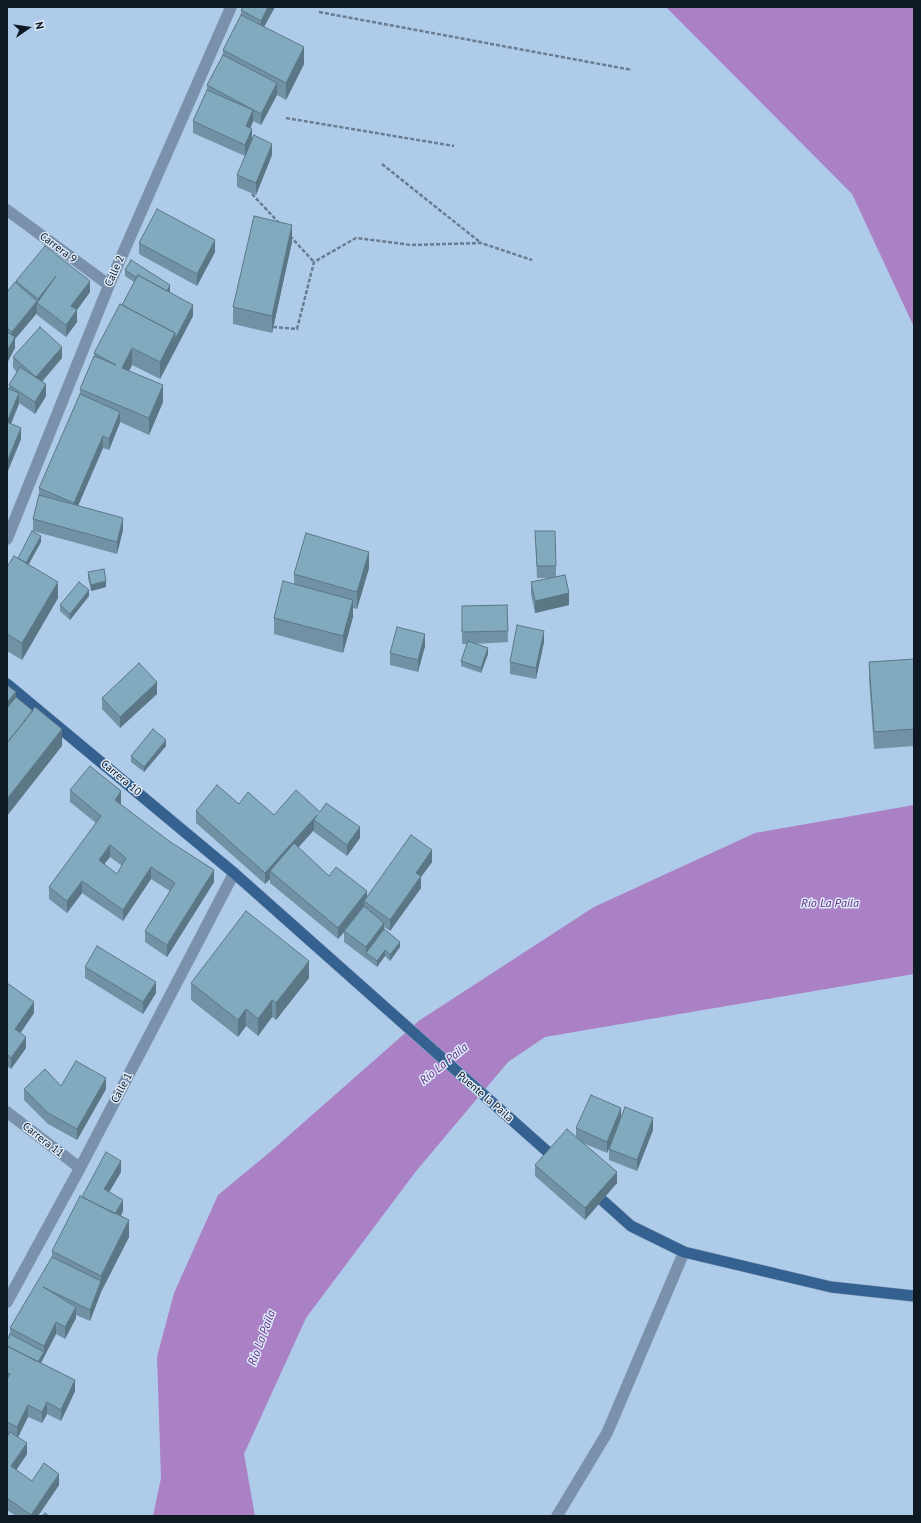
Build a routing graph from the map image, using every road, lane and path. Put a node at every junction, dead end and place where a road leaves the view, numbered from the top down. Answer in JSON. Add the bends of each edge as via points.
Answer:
{"nodes":[{"id":1,"x":231,"y":7,"type":"edge"},
{"id":2,"x":319,"y":12,"type":"dead end"},
{"id":3,"x":632,"y":70,"type":"dead end"},
{"id":4,"x":286,"y":118,"type":"dead end"},
{"id":5,"x":454,"y":146,"type":"dead end"},
{"id":6,"x":382,"y":164,"type":"dead end"},
{"id":7,"x":252,"y":194,"type":"edge"},
{"id":8,"x":7,"y":210,"type":"edge"},
{"id":9,"x":283,"y":228,"type":"edge"},
{"id":10,"x":288,"y":234,"type":"edge"},
{"id":11,"x":481,"y":243,"type":"junction"},
{"id":12,"x":532,"y":260,"type":"dead end"},
{"id":13,"x":314,"y":262,"type":"junction"},
{"id":14,"x":109,"y":286,"type":"junction"},
{"id":15,"x":273,"y":327,"type":"edge"},
{"id":16,"x":7,"y":539,"type":"edge"},
{"id":17,"x":7,"y":684,"type":"edge"},
{"id":18,"x":234,"y":873,"type":"junction"},
{"id":19,"x":304,"y":937,"type":"joint"},
{"id":20,"x":7,"y":1112,"type":"edge"},
{"id":21,"x":80,"y":1168,"type":"junction"},
{"id":22,"x":566,"y":1168,"type":"edge"},
{"id":23,"x":583,"y":1184,"type":"edge"},
{"id":24,"x":684,"y":1252,"type":"junction"},
{"id":25,"x":914,"y":1296,"type":"edge"},
{"id":26,"x":7,"y":1302,"type":"edge"},
{"id":27,"x":557,"y":1516,"type":"edge"}],
"edges":[{"from":1,"to":14,"type":"street","name":"Calle 2"},
{"from":2,"to":3,"type":"path"},
{"from":4,"to":5,"type":"path"},
{"from":6,"to":11,"type":"path"},
{"from":7,"to":9,"type":"path"},
{"from":8,"to":14,"type":"street","name":"Carrera 9"},
{"from":10,"to":13,"type":"path"},
{"from":11,"to":12,"type":"path"},
{"from":11,"to":13,"type":"path","via":[[411,245],[356,238]]},
{"from":13,"to":15,"type":"path","via":[[297,329]]},
{"from":14,"to":16,"type":"street","name":"Calle 2"},
{"from":17,"to":18,"type":"main road","name":"Carrera 10"},
{"from":18,"to":19,"type":"main road","name":"Carrera 10"},
{"from":18,"to":21,"type":"street","name":"Calle 1"},
{"from":19,"to":22,"type":"main road","name":"Puente la Paila"},
{"from":20,"to":21,"type":"street","name":"Carrera 11"},
{"from":21,"to":26,"type":"street","name":"Calle 1"},
{"from":23,"to":24,"type":"main road","via":[[631,1226]]},
{"from":24,"to":25,"type":"main road","via":[[831,1287]]},
{"from":24,"to":27,"type":"street","via":[[607,1434]]}]}
